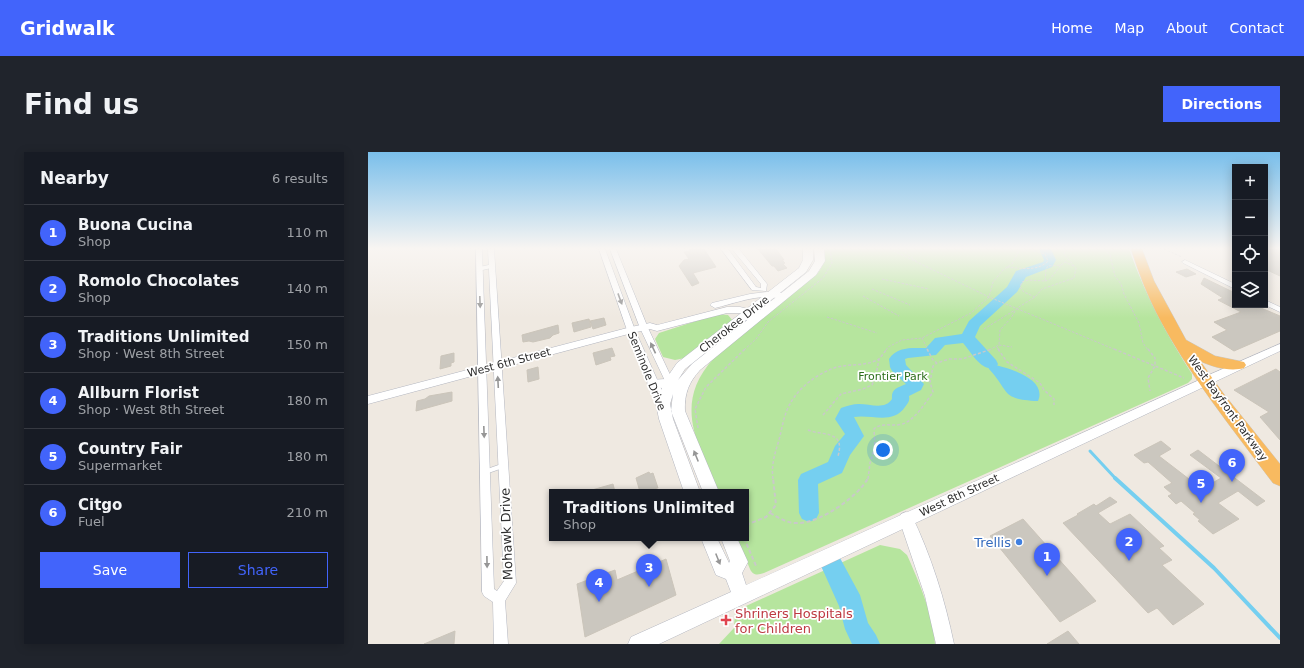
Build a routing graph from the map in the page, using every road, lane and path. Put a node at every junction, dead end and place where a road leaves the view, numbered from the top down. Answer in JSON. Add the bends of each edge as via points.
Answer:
{"nodes":[{"id":1,"x":479,"y":272,"type":"edge"},
{"id":2,"x":492,"y":272,"type":"edge"},
{"id":3,"x":610,"y":272,"type":"edge"},
{"id":4,"x":623,"y":272,"type":"edge"},
{"id":5,"x":741,"y":272,"type":"edge"},
{"id":6,"x":754,"y":272,"type":"edge"},
{"id":7,"x":798,"y":272,"type":"edge"},
{"id":8,"x":812,"y":272,"type":"edge"},
{"id":9,"x":937,"y":272,"type":"edge"},
{"id":10,"x":1003,"y":272,"type":"edge"},
{"id":11,"x":1046,"y":272,"type":"edge"},
{"id":12,"x":1056,"y":272,"type":"edge"},
{"id":13,"x":1075,"y":272,"type":"edge"},
{"id":14,"x":1114,"y":272,"type":"edge"},
{"id":15,"x":1145,"y":272,"type":"edge"},
{"id":16,"x":1207,"y":272,"type":"edge"},
{"id":17,"x":882,"y":279,"type":"dead end"},
{"id":18,"x":1045,"y":281,"type":"junction"},
{"id":19,"x":1232,"y":285,"type":"edge"},
{"id":20,"x":872,"y":289,"type":"dead end"},
{"id":21,"x":929,"y":289,"type":"dead end"},
{"id":22,"x":768,"y":292,"type":"junction"},
{"id":23,"x":784,"y":296,"type":"junction"},
{"id":24,"x":862,"y":296,"type":"dead end"},
{"id":25,"x":989,"y":297,"type":"junction"},
{"id":26,"x":1035,"y":297,"type":"junction"},
{"id":27,"x":1268,"y":304,"type":"edge"},
{"id":28,"x":910,"y":305,"type":"dead end"},
{"id":29,"x":1017,"y":308,"type":"junction"},
{"id":30,"x":1015,"y":310,"type":"junction"},
{"id":31,"x":1280,"y":310,"type":"edge"},
{"id":32,"x":899,"y":316,"type":"dead end"},
{"id":33,"x":758,"y":317,"type":"junction"},
{"id":34,"x":828,"y":317,"type":"dead end"},
{"id":35,"x":647,"y":327,"type":"junction"},
{"id":36,"x":984,"y":329,"type":"dead end"},
{"id":37,"x":631,"y":330,"type":"junction"},
{"id":38,"x":877,"y":332,"type":"dead end"},
{"id":39,"x":922,"y":338,"type":"junction"},
{"id":40,"x":1180,"y":340,"type":"junction"},
{"id":41,"x":999,"y":345,"type":"junction"},
{"id":42,"x":997,"y":347,"type":"junction"},
{"id":43,"x":1012,"y":347,"type":"dead end"},
{"id":44,"x":1280,"y":347,"type":"edge"},
{"id":45,"x":879,"y":359,"type":"junction"},
{"id":46,"x":937,"y":363,"type":"junction"},
{"id":47,"x":497,"y":365,"type":"junction"},
{"id":48,"x":1239,"y":365,"type":"junction"},
{"id":49,"x":1155,"y":366,"type":"junction"},
{"id":50,"x":482,"y":369,"type":"junction"},
{"id":51,"x":1184,"y":378,"type":"dead end"},
{"id":52,"x":1206,"y":381,"type":"junction"},
{"id":53,"x":653,"y":383,"type":"junction"},
{"id":54,"x":676,"y":388,"type":"junction"},
{"id":55,"x":1150,"y":391,"type":"dead end"},
{"id":56,"x":368,"y":400,"type":"edge"},
{"id":57,"x":663,"y":404,"type":"junction"},
{"id":58,"x":1054,"y":405,"type":"dead end"},
{"id":59,"x":695,"y":409,"type":"dead end"},
{"id":60,"x":823,"y":415,"type":"dead end"},
{"id":61,"x":808,"y":430,"type":"dead end"},
{"id":62,"x":838,"y":456,"type":"dead end"},
{"id":63,"x":502,"y":466,"type":"junction"},
{"id":64,"x":485,"y":472,"type":"junction"},
{"id":65,"x":1280,"y":478,"type":"edge"},
{"id":66,"x":691,"y":489,"type":"edge"},
{"id":67,"x":710,"y":489,"type":"edge"},
{"id":68,"x":770,"y":513,"type":"junction"},
{"id":69,"x":906,"y":519,"type":"junction"},
{"id":70,"x":749,"y":524,"type":"edge"},
{"id":71,"x":710,"y":541,"type":"edge"},
{"id":72,"x":730,"y":541,"type":"edge"},
{"id":73,"x":745,"y":541,"type":"edge"},
{"id":74,"x":757,"y":568,"type":"dead end"},
{"id":75,"x":733,"y":572,"type":"junction"},
{"id":76,"x":741,"y":595,"type":"junction"},
{"id":77,"x":499,"y":599,"type":"junction"},
{"id":78,"x":501,"y":644,"type":"edge"},
{"id":79,"x":638,"y":644,"type":"edge"},
{"id":80,"x":945,"y":644,"type":"edge"}],
"edges":[{"from":1,"to":50,"type":"street","name":"Mohawk Drive","one_way":true},
{"from":2,"to":47,"type":"street","name":"Mohawk Drive"},
{"from":3,"to":37,"type":"street","name":"Seminole Drive","one_way":true},
{"from":4,"to":35,"type":"street","name":"Seminole Drive"},
{"from":5,"to":22,"type":"street","via":[[754,289]]},
{"from":6,"to":22,"type":"street"},
{"from":7,"to":22,"type":"main road","name":"Cherokee Drive"},
{"from":8,"to":23,"type":"main road","name":"Cherokee Drive"},
{"from":9,"to":25,"type":"path"},
{"from":10,"to":25,"type":"path","via":[[992,284]]},
{"from":11,"to":18,"type":"path"},
{"from":12,"to":18,"type":"path"},
{"from":13,"to":26,"type":"path","via":[[1071,280],[1042,289]]},
{"from":14,"to":49,"type":"path","via":[[1139,323],[1144,343],[1156,358]]},
{"from":15,"to":40,"type":"highway","name":"West Bayfront Parkway","via":[[1155,296]]},
{"from":16,"to":19,"type":"street"},
{"from":17,"to":21,"type":"path"},
{"from":18,"to":26,"type":"path","via":[[1022,282],[1020,287],[1024,292]]},
{"from":20,"to":28,"type":"path"},
{"from":22,"to":23,"type":"street","name":"West 6th Street"},
{"from":22,"to":33,"type":"main road","name":"Cherokee Drive"},
{"from":22,"to":35,"type":"street","name":"West 6th Street","via":[[654,322]]},
{"from":23,"to":33,"type":"main road","name":"Cherokee Drive"},
{"from":24,"to":32,"type":"path"},
{"from":25,"to":29,"type":"path"},
{"from":25,"to":39,"type":"path","via":[[971,313]]},
{"from":26,"to":29,"type":"path"},
{"from":27,"to":31,"type":"street"},
{"from":29,"to":30,"type":"path"},
{"from":29,"to":49,"type":"path"},
{"from":30,"to":36,"type":"path"},
{"from":30,"to":41,"type":"path","via":[[1012,318],[1000,330]]},
{"from":33,"to":35,"type":"street","name":"West 6th Street","via":[[740,310],[727,310],[657,328]]},
{"from":33,"to":54,"type":"main road","name":"Cherokee Drive","via":[[681,366],[676,372]]},
{"from":33,"to":59,"type":"path","via":[[756,339],[706,387]]},
{"from":34,"to":38,"type":"path"},
{"from":35,"to":37,"type":"street","name":"West 6th Street"},
{"from":54,"to":35,"type":"street","name":"Seminole Drive","one_way":true},
{"from":37,"to":47,"type":"street","name":"West 6th Street"},
{"from":37,"to":53,"type":"street","name":"Seminole Drive"},
{"from":39,"to":45,"type":"path","via":[[895,342]]},
{"from":39,"to":46,"type":"path"},
{"from":40,"to":48,"type":"highway","via":[[1205,358],[1224,364]]},
{"from":40,"to":52,"type":"highway","name":"West Bayfront Parkway"},
{"from":41,"to":42,"type":"path"},
{"from":41,"to":43,"type":"path"},
{"from":42,"to":46,"type":"path","via":[[962,359],[949,359]]},
{"from":42,"to":58,"type":"path","via":[[1007,362],[1040,383],[1054,399]]},
{"from":44,"to":48,"type":"street","name":"West 8th Street"},
{"from":45,"to":60,"type":"path","via":[[872,385],[841,394]]},
{"from":45,"to":68,"type":"path","via":[[871,364],[832,369],[818,376],[793,398],[773,461],[776,505]]},
{"from":46,"to":68,"type":"path","via":[[933,366],[930,382],[933,392],[920,409],[903,423],[879,425],[874,429],[875,448],[869,475],[861,488],[820,519],[789,523]]},
{"from":47,"to":50,"type":"street","name":"West 6th Street"},
{"from":63,"to":47,"type":"street","name":"Mohawk Drive","one_way":true},
{"from":48,"to":52,"type":"street","name":"West 8th Street"},
{"from":49,"to":51,"type":"path"},
{"from":49,"to":55,"type":"path","via":[[1148,378]]},
{"from":50,"to":56,"type":"street","name":"West 6th Street"},
{"from":50,"to":64,"type":"street","name":"Mohawk Drive","one_way":true},
{"from":52,"to":65,"type":"highway","name":"West Bayfront Parkway"},
{"from":52,"to":69,"type":"main road","name":"West 8th Street"},
{"from":53,"to":54,"type":"main road"},
{"from":53,"to":57,"type":"street","name":"Seminole Drive"},
{"from":54,"to":57,"type":"main road","name":"Cherokee Drive"},
{"from":67,"to":54,"type":"main road","name":"Seminole Drive","one_way":true,"via":[[678,411]]},
{"from":57,"to":66,"type":"main road","name":"Seminole Drive"},
{"from":61,"to":62,"type":"path","via":[[826,433],[835,438],[839,444]]},
{"from":63,"to":64,"type":"lane"},
{"from":63,"to":77,"type":"street","name":"Mohawk Drive","via":[[510,583]]},
{"from":64,"to":77,"type":"street","name":"Mohawk Drive","one_way":true,"via":[[488,592]]},
{"from":68,"to":70,"type":"path"},
{"from":69,"to":76,"type":"main road","name":"West 8th Street"},
{"from":69,"to":80,"type":"street","via":[[933,591]]},
{"from":71,"to":75,"type":"main road","one_way":true,"via":[[722,569]]},
{"from":72,"to":75,"type":"main road","via":[[739,562]]},
{"from":73,"to":74,"type":"path"},
{"from":75,"to":76,"type":"main road"},
{"from":76,"to":79,"type":"main road","name":"West 8th Street"},
{"from":77,"to":78,"type":"street"}]}
